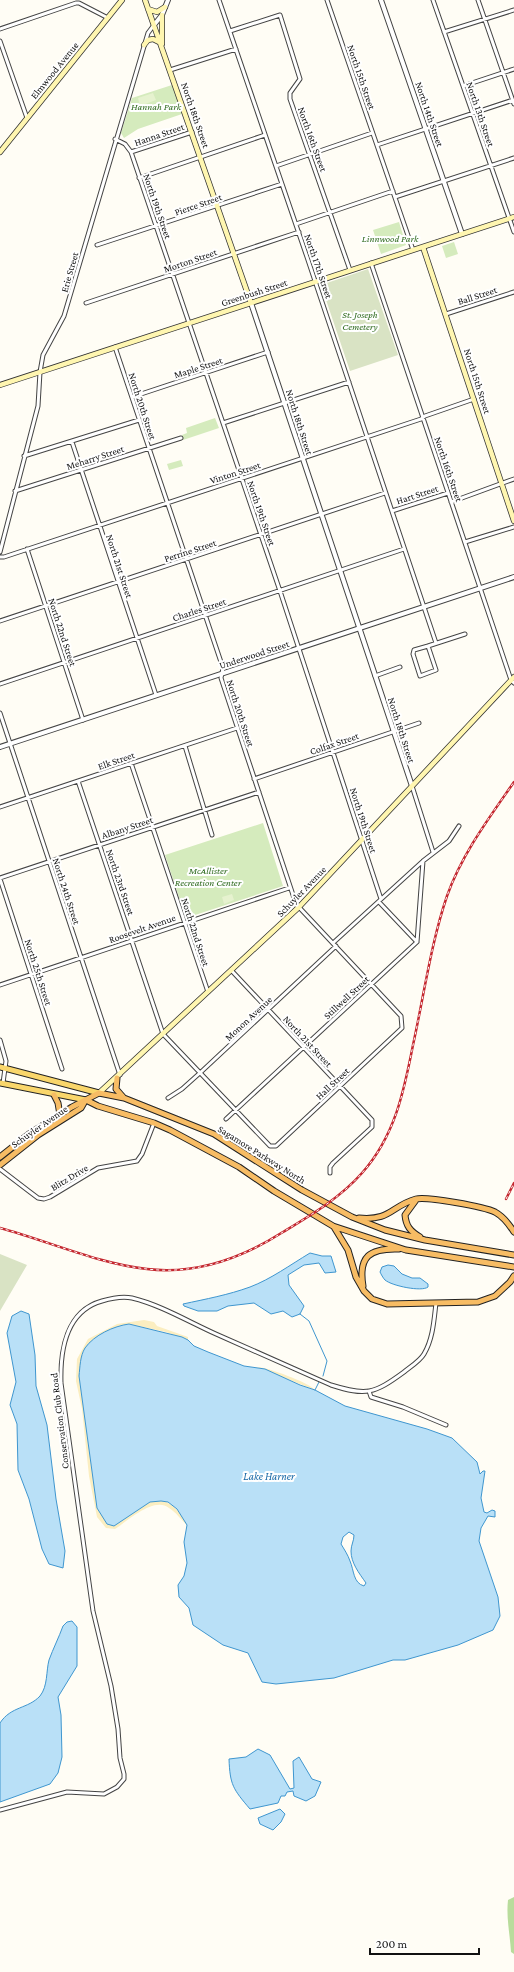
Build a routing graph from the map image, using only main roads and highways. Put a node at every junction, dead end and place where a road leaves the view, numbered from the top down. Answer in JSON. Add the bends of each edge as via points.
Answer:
{"nodes":[{"id":1,"x":122,"y":0,"type":"edge"},
{"id":2,"x":145,"y":0,"type":"edge"},
{"id":3,"x":165,"y":8,"type":"road end"},
{"id":4,"x":148,"y":9,"type":"junction"},
{"id":5,"x":162,"y":15,"type":"road end"},
{"id":6,"x":144,"y":45,"type":"road end"},
{"id":7,"x":161,"y":45,"type":"junction"},
{"id":8,"x":0,"y":152,"type":"edge"},
{"id":9,"x":512,"y":218,"type":"edge"},
{"id":10,"x":423,"y":246,"type":"junction"},
{"id":11,"x":251,"y":303,"type":"junction"},
{"id":12,"x":0,"y":385,"type":"edge"},
{"id":13,"x":514,"y":521,"type":"edge"},
{"id":14,"x":513,"y":680,"type":"edge"},
{"id":15,"x":0,"y":1067,"type":"edge"},
{"id":16,"x":118,"y":1076,"type":"junction"},
{"id":17,"x":2,"y":1083,"type":"edge"},
{"id":18,"x":99,"y":1093,"type":"junction"},
{"id":19,"x":54,"y":1095,"type":"junction"},
{"id":20,"x":124,"y":1098,"type":"junction"},
{"id":21,"x":86,"y":1100,"type":"junction"},
{"id":22,"x":60,"y":1115,"type":"junction"},
{"id":23,"x":0,"y":1157,"type":"edge"},
{"id":24,"x":0,"y":1165,"type":"edge"},
{"id":25,"x":418,"y":1198,"type":"junction"},
{"id":26,"x":352,"y":1217,"type":"junction"},
{"id":27,"x":334,"y":1226,"type":"junction"},
{"id":28,"x":514,"y":1232,"type":"edge"},
{"id":29,"x":425,"y":1240,"type":"junction"},
{"id":30,"x":406,"y":1250,"type":"junction"},
{"id":31,"x":511,"y":1254,"type":"edge"},
{"id":32,"x":514,"y":1267,"type":"edge"},
{"id":33,"x":514,"y":1276,"type":"edge"},
{"id":34,"x":364,"y":1291,"type":"junction"}],
"edges":[{"from":1,"to":8,"type":"main road","name":"Elmwood Avenue"},
{"from":2,"to":4,"type":"main road","name":"North 18th Street"},
{"from":3,"to":4,"type":"main road","via":[[157,12]]},
{"from":4,"to":7,"type":"main road","name":"North 18th Street"},
{"from":5,"to":7,"type":"main road"},
{"from":6,"to":7,"type":"main road","via":[[153,39]]},
{"from":7,"to":11,"type":"main road","name":"North 18th Street"},
{"from":9,"to":10,"type":"main road","name":"Greenbush Street"},
{"from":10,"to":11,"type":"main road","name":"Greenbush Street"},
{"from":10,"to":13,"type":"main road","name":"North 15th Street"},
{"from":11,"to":12,"type":"main road","name":"Greenbush Street"},
{"from":14,"to":16,"type":"main road","name":"Schuyler Avenue","via":[[300,907]]},
{"from":15,"to":18,"type":"main road","name":"Sagamore Parkway North"},
{"from":16,"to":18,"type":"main road","name":"Schuyler Avenue"},
{"from":16,"to":20,"type":"highway","via":[[116,1089]]},
{"from":17,"to":19,"type":"main road"},
{"from":18,"to":20,"type":"highway","name":"Sagamore Parkway North"},
{"from":18,"to":21,"type":"highway","name":"Schuyler Avenue"},
{"from":19,"to":21,"type":"main road"},
{"from":19,"to":22,"type":"highway"},
{"from":20,"to":26,"type":"highway","name":"Sagamore Parkway North","via":[[214,1134],[302,1190]]},
{"from":21,"to":22,"type":"highway","name":"Schuyler Avenue"},
{"from":21,"to":24,"type":"highway","name":"Schuyler Avenue","via":[[81,1108],[38,1135]]},
{"from":21,"to":27,"type":"highway","via":[[154,1123],[239,1167]]},
{"from":22,"to":23,"type":"highway","name":"Schuyler Avenue","via":[[29,1134]]},
{"from":25,"to":26,"type":"highway","via":[[378,1218]]},
{"from":25,"to":28,"type":"highway","via":[[469,1205],[494,1212],[505,1219]]},
{"from":25,"to":29,"type":"highway","via":[[404,1215],[411,1232]]},
{"from":26,"to":29,"type":"highway","name":"Sagamore Parkway North","via":[[385,1230]]},
{"from":27,"to":30,"type":"highway"},
{"from":27,"to":34,"type":"highway","via":[[348,1250],[356,1277]]},
{"from":29,"to":31,"type":"highway","name":"Sagamore Parkway North"},
{"from":30,"to":32,"type":"highway"},
{"from":30,"to":34,"type":"highway","via":[[382,1248],[367,1257],[361,1269]]},
{"from":33,"to":34,"type":"highway","via":[[502,1291],[487,1300],[470,1303],[387,1304],[372,1299]]}]}
